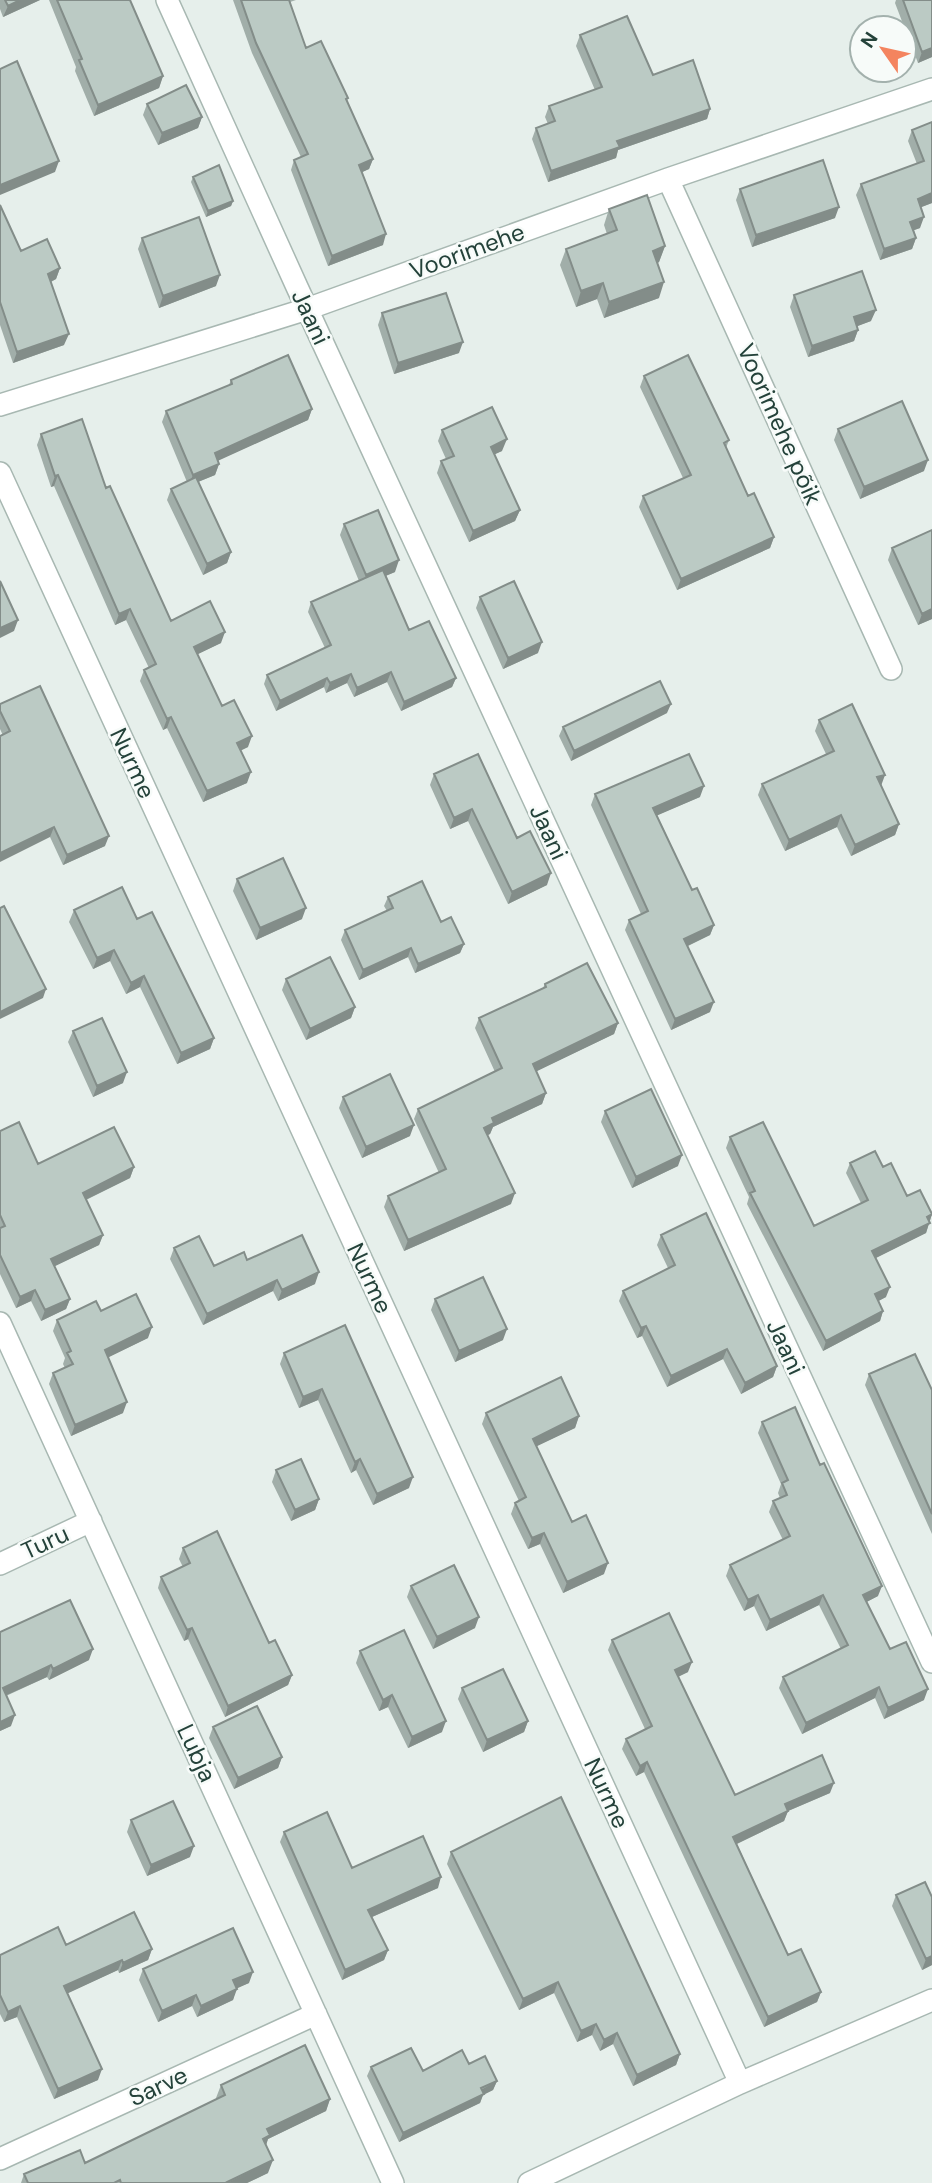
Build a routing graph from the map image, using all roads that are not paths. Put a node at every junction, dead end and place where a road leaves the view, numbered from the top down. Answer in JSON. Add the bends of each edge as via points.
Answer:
{"nodes":[{"id":1,"x":167,"y":0,"type":"edge"},
{"id":2,"x":932,"y":89,"type":"edge"},
{"id":3,"x":668,"y":179,"type":"junction"},
{"id":4,"x":307,"y":309,"type":"junction"},
{"id":5,"x":0,"y":405,"type":"edge"},
{"id":6,"x":0,"y":473,"type":"edge"},
{"id":7,"x":891,"y":669,"type":"dead end"},
{"id":8,"x":0,"y":1323,"type":"edge"},
{"id":9,"x":91,"y":1521,"type":"junction"},
{"id":10,"x":0,"y":1564,"type":"edge"},
{"id":11,"x":932,"y":1662,"type":"edge"},
{"id":12,"x":932,"y":2000,"type":"edge"},
{"id":13,"x":316,"y":2014,"type":"junction"},
{"id":14,"x":740,"y":2083,"type":"junction"},
{"id":15,"x":0,"y":2159,"type":"edge"},
{"id":16,"x":393,"y":2183,"type":"edge"},
{"id":17,"x":529,"y":2183,"type":"edge"}],
"edges":[{"from":1,"to":4,"type":"street","name":"Jaani"},
{"from":2,"to":3,"type":"street","name":"Voorimehe"},
{"from":3,"to":4,"type":"street","name":"Voorimehe"},
{"from":3,"to":7,"type":"street","name":"Voorimehe põik"},
{"from":4,"to":5,"type":"street","name":"Voorimehe"},
{"from":4,"to":11,"type":"street","name":"Jaani"},
{"from":6,"to":14,"type":"street","name":"Nurme"},
{"from":8,"to":9,"type":"street","name":"Lubja"},
{"from":9,"to":10,"type":"street","name":"Turu"},
{"from":9,"to":13,"type":"street","name":"Lubja"},
{"from":12,"to":14,"type":"street"},
{"from":13,"to":15,"type":"street","name":"Sarve"},
{"from":13,"to":16,"type":"street","name":"Lubja"},
{"from":14,"to":17,"type":"street"}]}
